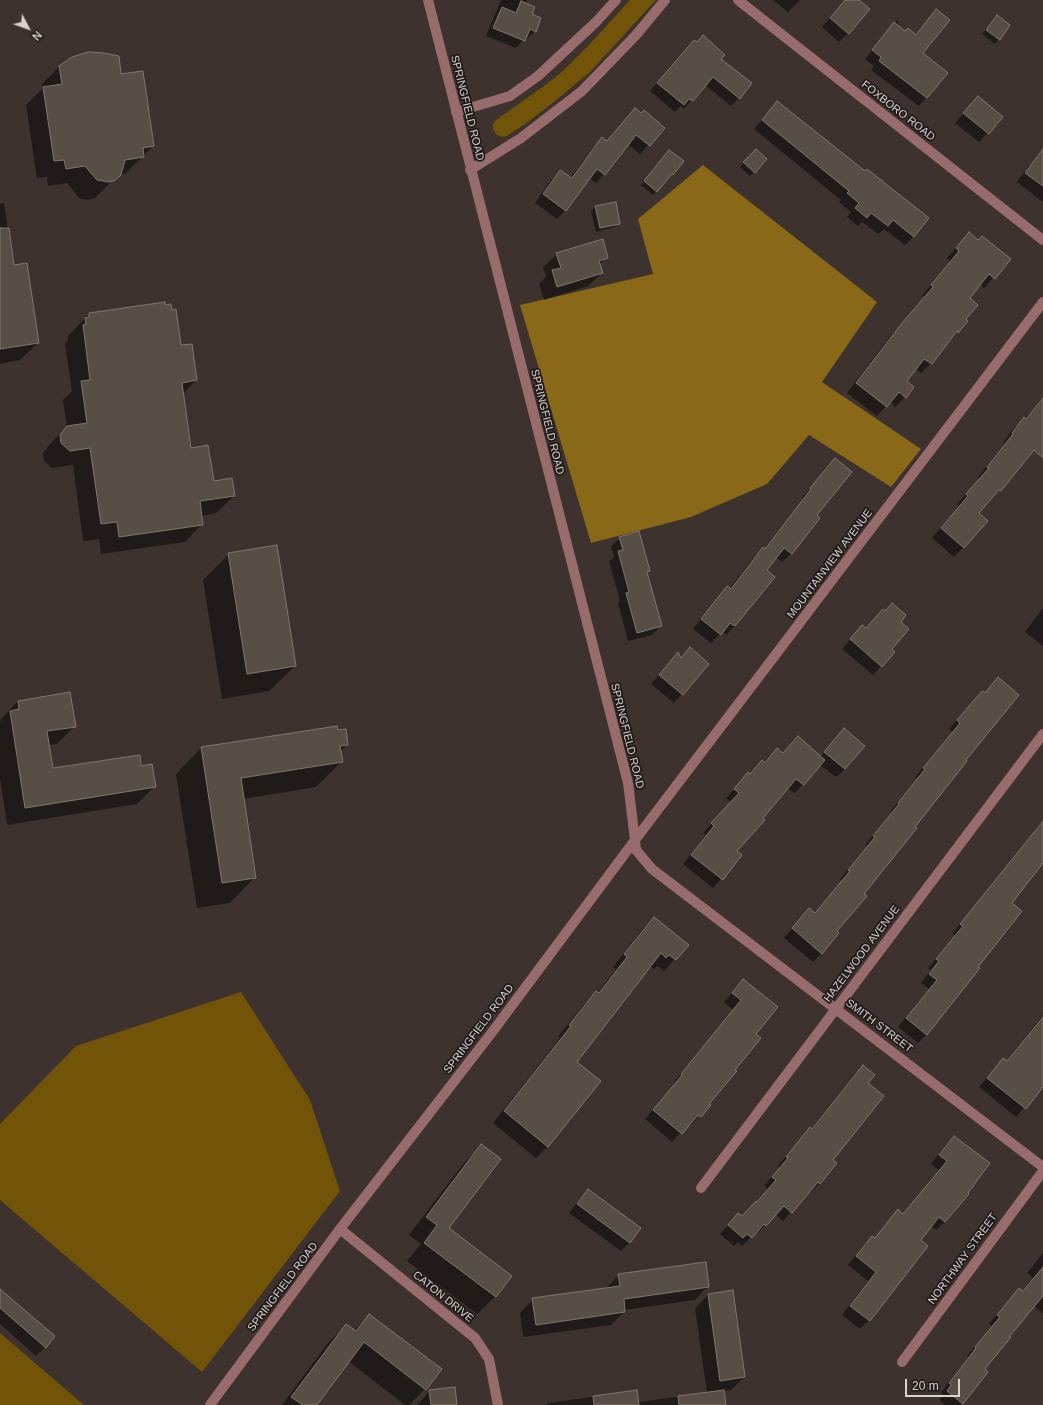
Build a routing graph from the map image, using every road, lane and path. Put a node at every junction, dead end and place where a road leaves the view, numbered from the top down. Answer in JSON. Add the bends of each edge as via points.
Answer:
{"nodes":[{"id":1,"x":428,"y":0,"type":"edge"},
{"id":2,"x":616,"y":0,"type":"edge"},
{"id":3,"x":665,"y":0,"type":"edge"},
{"id":4,"x":738,"y":0,"type":"edge"},
{"id":5,"x":456,"y":112,"type":"junction"},
{"id":6,"x":470,"y":170,"type":"junction"},
{"id":7,"x":1043,"y":240,"type":"edge"},
{"id":8,"x":1043,"y":302,"type":"edge"},
{"id":9,"x":1043,"y":734,"type":"edge"},
{"id":10,"x":635,"y":840,"type":"junction"},
{"id":11,"x":836,"y":1008,"type":"junction"},
{"id":12,"x":1043,"y":1167,"type":"edge"},
{"id":13,"x":1043,"y":1171,"type":"edge"},
{"id":14,"x":701,"y":1188,"type":"dead end"},
{"id":15,"x":340,"y":1230,"type":"junction"},
{"id":16,"x":902,"y":1362,"type":"dead end"},
{"id":17,"x":210,"y":1405,"type":"edge"},
{"id":18,"x":498,"y":1405,"type":"edge"}],
"edges":[{"from":1,"to":5,"type":"street","name":"SPRINGFIELD ROAD"},
{"from":2,"to":5,"type":"street","via":[[538,76],[510,96]]},
{"from":3,"to":6,"type":"street","via":[[636,35],[582,91],[521,138]]},
{"from":4,"to":7,"type":"street","name":"FOXBORO ROAD"},
{"from":5,"to":6,"type":"street","name":"SPRINGFIELD ROAD"},
{"from":6,"to":10,"type":"street","name":"SPRINGFIELD ROAD","via":[[628,783]]},
{"from":8,"to":10,"type":"street","name":"MOUNTAINVIEW AVENUE"},
{"from":9,"to":11,"type":"street","name":"HAZELWOOD AVENUE"},
{"from":10,"to":11,"type":"street","name":"SMITH STREET","via":[[636,850],[652,869]]},
{"from":10,"to":15,"type":"street","name":"SPRINGFIELD ROAD","via":[[494,1031]]},
{"from":11,"to":12,"type":"street","name":"SMITH STREET"},
{"from":11,"to":14,"type":"street","name":"HAZELWOOD AVENUE"},
{"from":13,"to":16,"type":"street","name":"NORTHWAY STREET"},
{"from":15,"to":17,"type":"street","name":"SPRINGFIELD ROAD"},
{"from":15,"to":18,"type":"street","name":"CATON DRIVE","via":[[474,1338],[489,1359]]}]}
